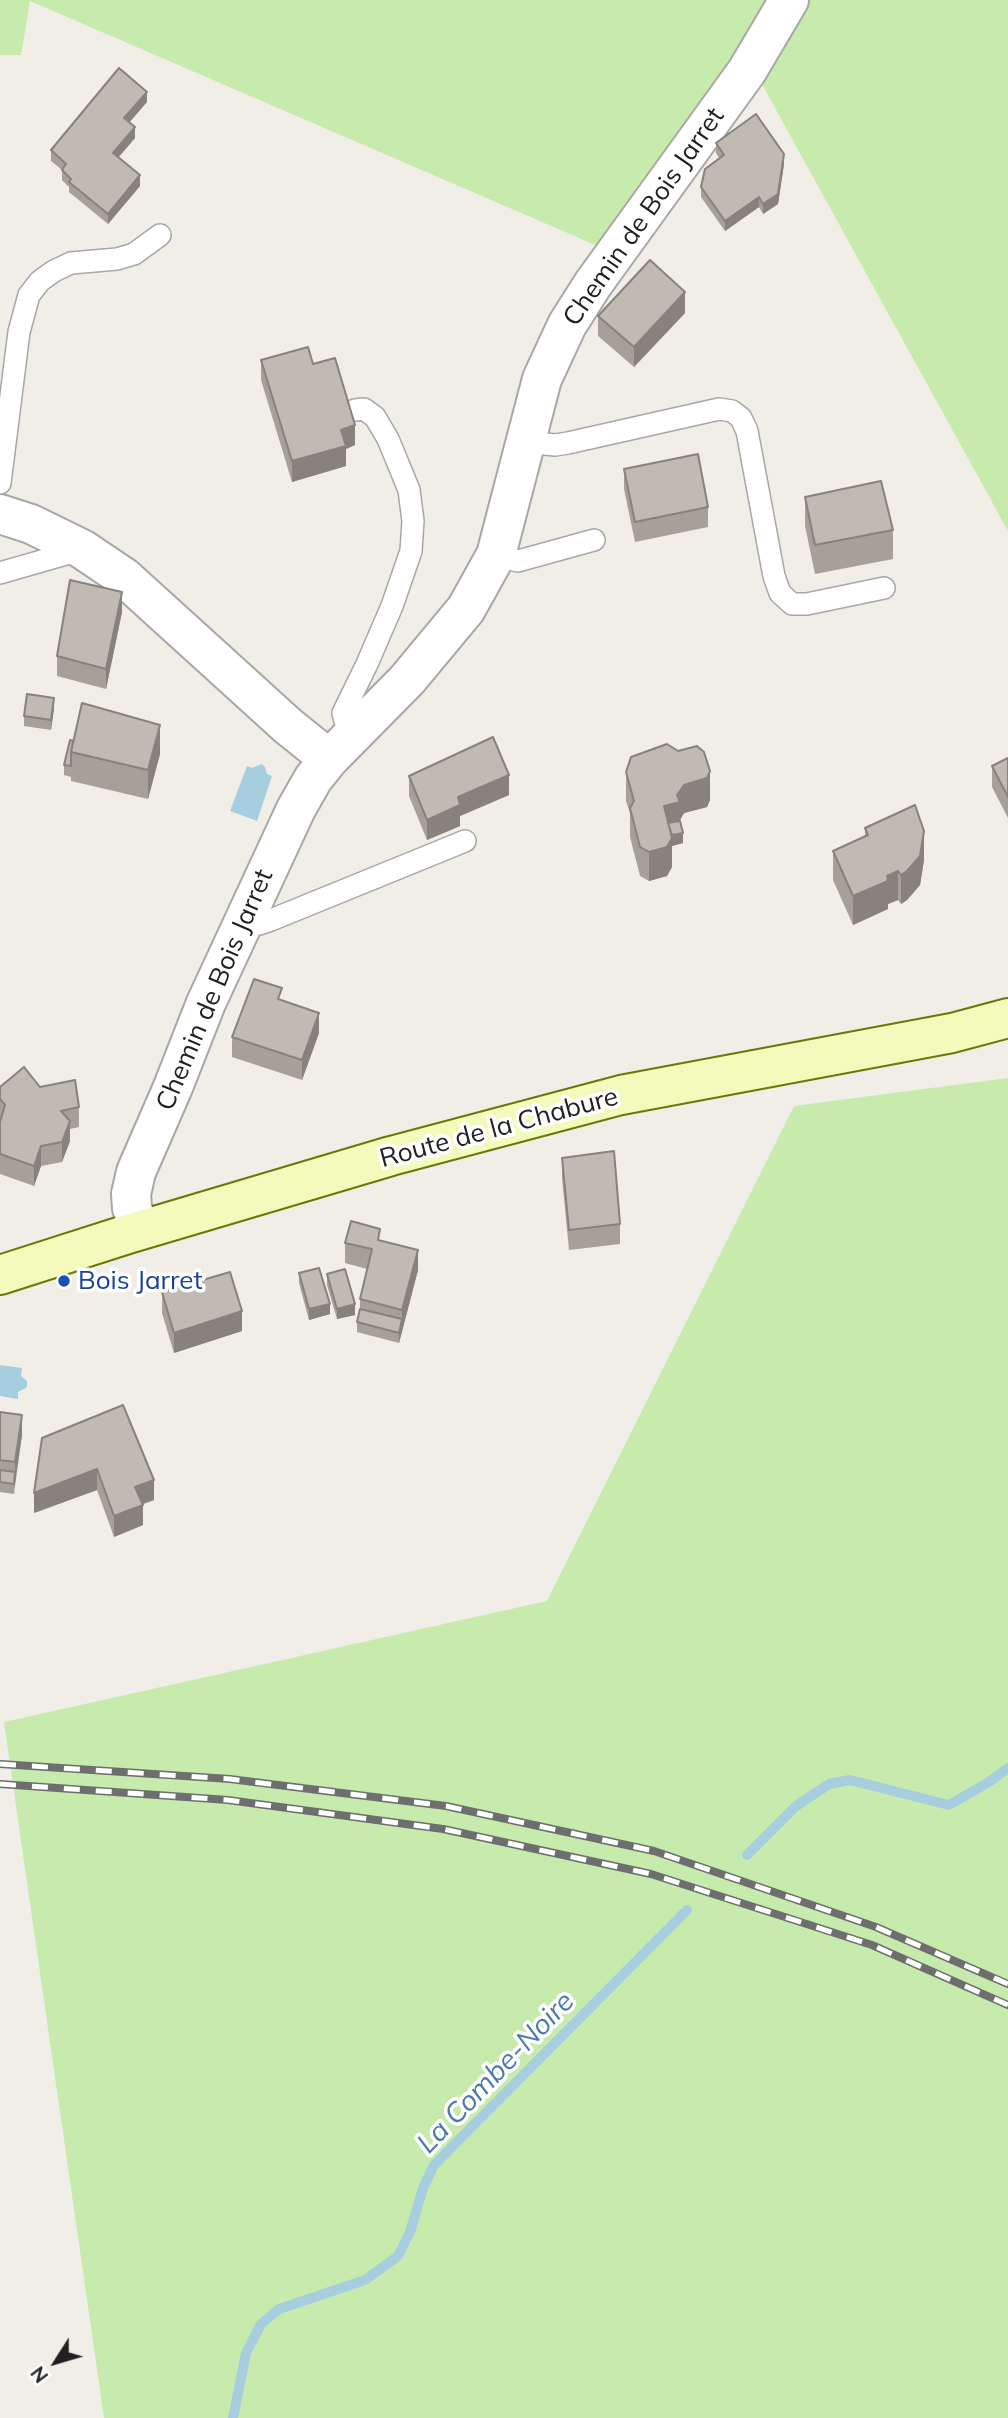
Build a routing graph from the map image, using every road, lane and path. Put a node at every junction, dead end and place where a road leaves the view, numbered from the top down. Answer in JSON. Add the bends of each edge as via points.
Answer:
{"nodes":[{"id":1,"x":789,"y":0,"type":"edge"},
{"id":2,"x":160,"y":235,"type":"dead end"},
{"id":3,"x":355,"y":410,"type":"dead end"},
{"id":4,"x":525,"y":442,"type":"junction"},
{"id":5,"x":3,"y":512,"type":"edge"},
{"id":6,"x":594,"y":540,"type":"dead end"},
{"id":7,"x":82,"y":549,"type":"junction"},
{"id":8,"x":496,"y":555,"type":"junction"},
{"id":9,"x":0,"y":573,"type":"edge"},
{"id":10,"x":884,"y":588,"type":"dead end"},
{"id":11,"x":356,"y":732,"type":"junction"},
{"id":12,"x":329,"y":759,"type":"junction"},
{"id":13,"x":465,"y":841,"type":"dead end"},
{"id":14,"x":244,"y":920,"type":"junction"},
{"id":15,"x":1008,"y":1018,"type":"edge"},
{"id":16,"x":140,"y":1230,"type":"junction"},
{"id":17,"x":0,"y":1275,"type":"edge"}],
"edges":[{"from":1,"to":4,"type":"street","name":"Chemin de Bois Jarret","via":[[747,71],[567,324],[542,379]]},
{"from":2,"to":5,"type":"lane","via":[[134,254],[71,263],[40,281],[29,295],[19,332]]},
{"from":3,"to":11,"type":"lane","via":[[364,409],[375,417],[388,439],[409,490],[413,521],[411,551],[392,606],[343,713]]},
{"from":4,"to":8,"type":"street","name":"Chemin de Bois Jarret"},
{"from":4,"to":10,"type":"lane","via":[[555,445],[732,411],[747,430],[780,593],[792,604],[807,604]]},
{"from":5,"to":7,"type":"street"},
{"from":6,"to":8,"type":"lane","via":[[518,561]]},
{"from":7,"to":9,"type":"lane"},
{"from":7,"to":12,"type":"street","via":[[125,578]]},
{"from":8,"to":11,"type":"street","name":"Chemin de Bois Jarret","via":[[466,609]]},
{"from":11,"to":12,"type":"street","name":"Chemin de Bois Jarret"},
{"from":12,"to":14,"type":"street","name":"Chemin de Bois Jarret","via":[[296,808]]},
{"from":13,"to":14,"type":"lane","via":[[271,920],[259,924]]},
{"from":14,"to":16,"type":"street","name":"Chemin de Bois Jarret","via":[[136,1172],[131,1194]]},
{"from":15,"to":16,"type":"main road","name":"Route de la Chabure","via":[[952,1033],[621,1095]]},
{"from":16,"to":17,"type":"main road","name":"Route de la Chabure"}]}
